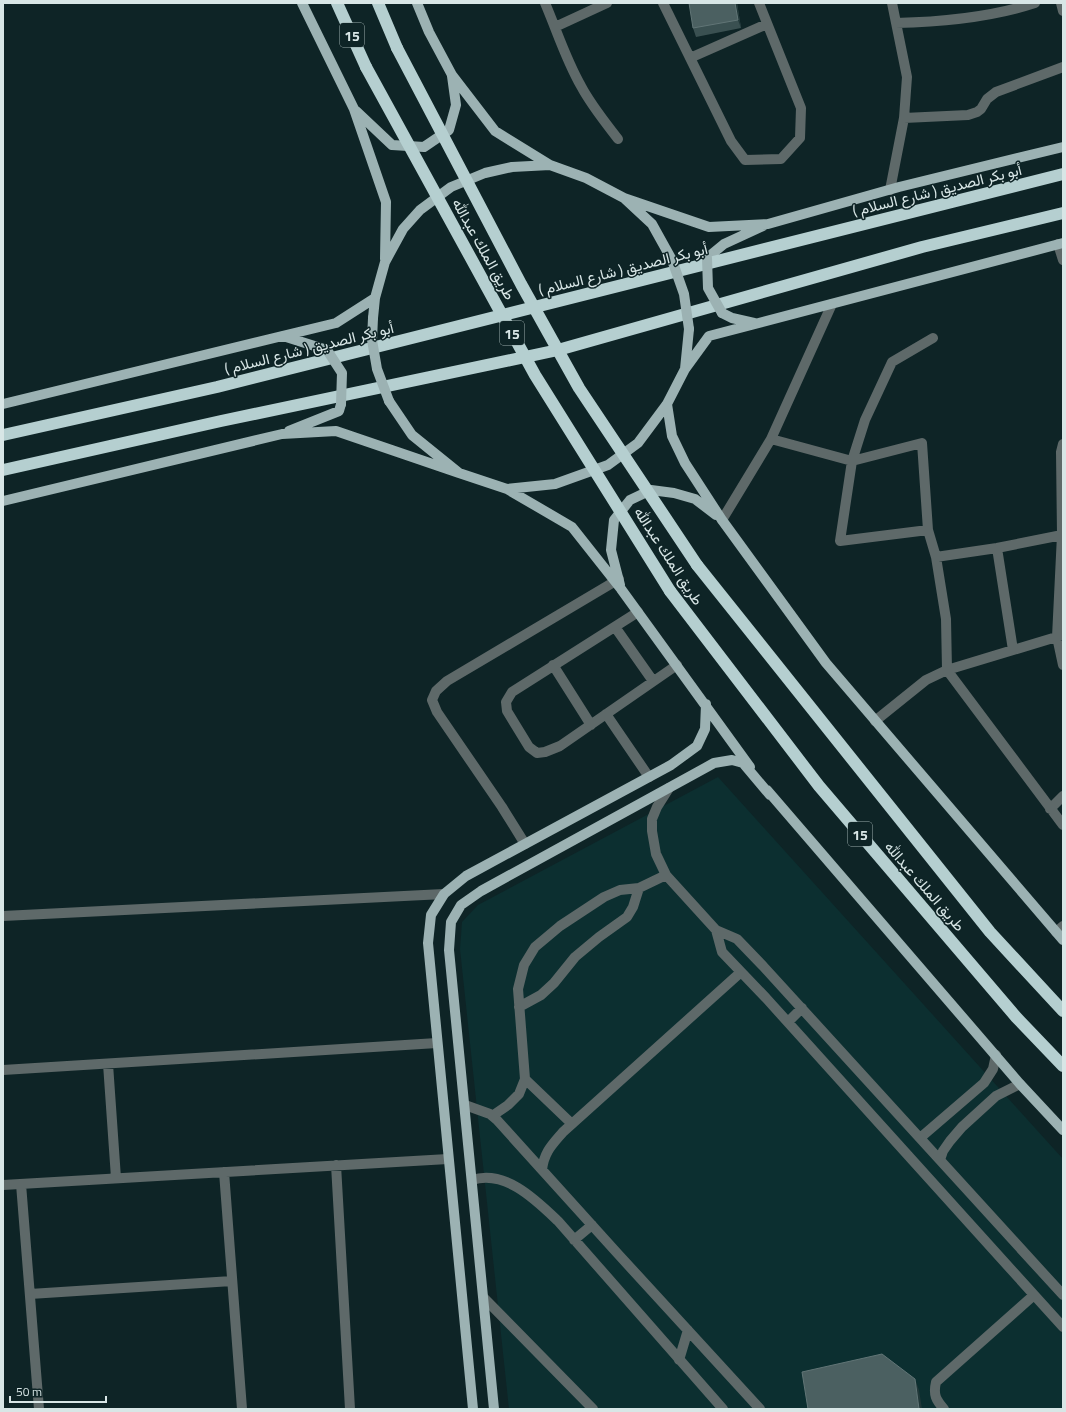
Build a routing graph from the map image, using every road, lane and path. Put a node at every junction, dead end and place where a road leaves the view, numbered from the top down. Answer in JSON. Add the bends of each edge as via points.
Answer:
{"nodes":[{"id":1,"x":302,"y":3,"type":"edge"},
{"id":2,"x":337,"y":3,"type":"edge"},
{"id":3,"x":378,"y":3,"type":"edge"},
{"id":4,"x":416,"y":3,"type":"edge"},
{"id":5,"x":545,"y":3,"type":"edge"},
{"id":6,"x":607,"y":3,"type":"edge"},
{"id":7,"x":663,"y":3,"type":"edge"},
{"id":8,"x":759,"y":3,"type":"edge"},
{"id":9,"x":892,"y":3,"type":"edge"},
{"id":10,"x":1036,"y":3,"type":"edge"},
{"id":11,"x":1061,"y":3,"type":"edge"},
{"id":12,"x":1063,"y":10,"type":"edge"},
{"id":13,"x":896,"y":23,"type":"junction"},
{"id":14,"x":767,"y":24,"type":"junction"},
{"id":15,"x":555,"y":27,"type":"junction"},
{"id":16,"x":690,"y":58,"type":"junction"},
{"id":17,"x":1063,"y":67,"type":"edge"},
{"id":18,"x":452,"y":75,"type":"junction"},
{"id":19,"x":354,"y":109,"type":"junction"},
{"id":20,"x":904,"y":118,"type":"junction"},
{"id":21,"x":618,"y":139,"type":"dead end"},
{"id":22,"x":1063,"y":147,"type":"edge"},
{"id":23,"x":550,"y":165,"type":"junction"},
{"id":24,"x":1063,"y":174,"type":"edge"},
{"id":25,"x":890,"y":190,"type":"junction"},
{"id":26,"x":624,"y":198,"type":"junction"},
{"id":27,"x":1063,"y":213,"type":"edge"},
{"id":28,"x":768,"y":224,"type":"junction"},
{"id":29,"x":1061,"y":243,"type":"edge"},
{"id":30,"x":1063,"y":260,"type":"edge"},
{"id":31,"x":385,"y":262,"type":"junction"},
{"id":32,"x":375,"y":298,"type":"junction"},
{"id":33,"x":832,"y":304,"type":"junction"},
{"id":34,"x":755,"y":323,"type":"junction"},
{"id":35,"x":282,"y":336,"type":"junction"},
{"id":36,"x":933,"y":338,"type":"dead end"},
{"id":37,"x":685,"y":369,"type":"junction"},
{"id":38,"x":3,"y":404,"type":"edge"},
{"id":39,"x":666,"y":404,"type":"junction"},
{"id":40,"x":282,"y":434,"type":"junction"},
{"id":41,"x":3,"y":435,"type":"edge"},
{"id":42,"x":771,"y":439,"type":"junction"},
{"id":43,"x":1063,"y":444,"type":"edge"},
{"id":44,"x":852,"y":461,"type":"junction"},
{"id":45,"x":3,"y":470,"type":"edge"},
{"id":46,"x":459,"y":473,"type":"junction"},
{"id":47,"x":507,"y":489,"type":"junction"},
{"id":48,"x":3,"y":501,"type":"edge"},
{"id":49,"x":722,"y":520,"type":"junction"},
{"id":50,"x":928,"y":530,"type":"junction"},
{"id":51,"x":1062,"y":535,"type":"edge"},
{"id":52,"x":997,"y":548,"type":"junction"},
{"id":53,"x":1062,"y":549,"type":"edge"},
{"id":54,"x":936,"y":557,"type":"junction"},
{"id":55,"x":618,"y":583,"type":"junction"},
{"id":56,"x":638,"y":612,"type":"junction"},
{"id":57,"x":615,"y":627,"type":"junction"},
{"id":58,"x":1060,"y":636,"type":"edge"},
{"id":59,"x":1013,"y":650,"type":"junction"},
{"id":60,"x":553,"y":665,"type":"junction"},
{"id":61,"x":677,"y":665,"type":"junction"},
{"id":62,"x":1063,"y":665,"type":"edge"},
{"id":63,"x":947,"y":670,"type":"junction"},
{"id":64,"x":653,"y":681,"type":"junction"},
{"id":65,"x":706,"y":704,"type":"junction"},
{"id":66,"x":606,"y":714,"type":"junction"},
{"id":67,"x":875,"y":721,"type":"junction"},
{"id":68,"x":591,"y":724,"type":"junction"},
{"id":69,"x":649,"y":777,"type":"junction"},
{"id":70,"x":669,"y":788,"type":"junction"},
{"id":71,"x":770,"y":794,"type":"junction"},
{"id":72,"x":1063,"y":796,"type":"edge"},
{"id":73,"x":1050,"y":809,"type":"junction"},
{"id":74,"x":1063,"y":826,"type":"edge"},
{"id":75,"x":525,"y":844,"type":"junction"},
{"id":76,"x":666,"y":874,"type":"junction"},
{"id":77,"x":639,"y":888,"type":"junction"},
{"id":78,"x":444,"y":894,"type":"junction"},
{"id":79,"x":3,"y":916,"type":"edge"},
{"id":80,"x":716,"y":930,"type":"junction"},
{"id":81,"x":1061,"y":933,"type":"edge"},
{"id":82,"x":741,"y":972,"type":"junction"},
{"id":83,"x":519,"y":1007,"type":"junction"},
{"id":84,"x":802,"y":1008,"type":"junction"},
{"id":85,"x":1063,"y":1011,"type":"edge"},
{"id":86,"x":788,"y":1022,"type":"junction"},
{"id":87,"x":437,"y":1042,"type":"junction"},
{"id":88,"x":996,"y":1055,"type":"junction"},
{"id":89,"x":108,"y":1064,"type":"junction"},
{"id":90,"x":1063,"y":1066,"type":"edge"},
{"id":91,"x":3,"y":1070,"type":"edge"},
{"id":92,"x":525,"y":1079,"type":"junction"},
{"id":93,"x":1020,"y":1084,"type":"junction"},
{"id":94,"x":465,"y":1105,"type":"junction"},
{"id":95,"x":492,"y":1116,"type":"junction"},
{"id":96,"x":572,"y":1124,"type":"junction"},
{"id":97,"x":1063,"y":1130,"type":"edge"},
{"id":98,"x":920,"y":1138,"type":"junction"},
{"id":99,"x":448,"y":1159,"type":"junction"},
{"id":100,"x":940,"y":1160,"type":"junction"},
{"id":101,"x":336,"y":1165,"type":"junction"},
{"id":102,"x":542,"y":1170,"type":"junction"},
{"id":103,"x":224,"y":1172,"type":"junction"},
{"id":104,"x":116,"y":1178,"type":"junction"},
{"id":105,"x":472,"y":1180,"type":"junction"},
{"id":106,"x":21,"y":1184,"type":"junction"},
{"id":107,"x":3,"y":1185,"type":"edge"},
{"id":108,"x":592,"y":1225,"type":"junction"},
{"id":109,"x":574,"y":1240,"type":"junction"},
{"id":110,"x":232,"y":1281,"type":"junction"},
{"id":111,"x":30,"y":1294,"type":"junction"},
{"id":112,"x":1034,"y":1295,"type":"junction"},
{"id":113,"x":1063,"y":1295,"type":"edge"},
{"id":114,"x":484,"y":1298,"type":"junction"},
{"id":115,"x":1063,"y":1327,"type":"edge"},
{"id":116,"x":688,"y":1330,"type":"junction"},
{"id":117,"x":679,"y":1360,"type":"junction"},
{"id":118,"x":39,"y":1409,"type":"edge"},
{"id":119,"x":242,"y":1409,"type":"edge"},
{"id":120,"x":350,"y":1409,"type":"edge"},
{"id":121,"x":473,"y":1409,"type":"edge"},
{"id":122,"x":494,"y":1409,"type":"edge"},
{"id":123,"x":593,"y":1409,"type":"edge"},
{"id":124,"x":723,"y":1409,"type":"edge"},
{"id":125,"x":760,"y":1409,"type":"edge"},
{"id":126,"x":944,"y":1409,"type":"edge"}],
"edges":[{"from":1,"to":19,"type":"main road"},
{"from":2,"to":90,"type":"highway","name":"طريق الملك عبدالله","number":"15","bridge":true,"via":[[366,67],[535,375],[670,591],[819,786],[1016,1016]]},
{"from":3,"to":85,"type":"highway","name":"طريق الملك عبدالله","number":"15","bridge":true,"via":[[397,48],[521,284],[579,388],[697,565],[990,932]]},
{"from":4,"to":18,"type":"main road"},
{"from":5,"to":15,"type":"street"},
{"from":6,"to":15,"type":"street"},
{"from":7,"to":16,"type":"street"},
{"from":8,"to":14,"type":"street"},
{"from":9,"to":13,"type":"street"},
{"from":10,"to":13,"type":"street","via":[[964,18],[925,23]]},
{"from":11,"to":12,"type":"street"},
{"from":13,"to":20,"type":"street","via":[[907,77]]},
{"from":14,"to":16,"type":"street"},
{"from":14,"to":16,"type":"street","via":[[801,108],[800,138],[782,159],[745,160],[731,141]]},
{"from":15,"to":21,"type":"street","via":[[581,86]]},
{"from":17,"to":20,"type":"street","via":[[996,92],[987,99],[981,110],[968,115]]},
{"from":18,"to":19,"type":"main road","via":[[456,105],[449,130],[424,147],[392,146]]},
{"from":18,"to":23,"type":"main road","via":[[495,131]]},
{"from":19,"to":31,"type":"main road","via":[[386,202]]},
{"from":20,"to":25,"type":"street"},
{"from":22,"to":25,"type":"main road"},
{"from":23,"to":26,"type":"main road","via":[[586,178]]},
{"from":23,"to":31,"type":"main road","via":[[512,167],[485,173],[451,187],[420,210],[403,229]]},
{"from":24,"to":41,"type":"highway","name":"( شارع السلام ) أبو بكر الصديق","via":[[232,383]]},
{"from":25,"to":28,"type":"main road"},
{"from":26,"to":28,"type":"main road","via":[[709,226]]},
{"from":26,"to":37,"type":"main road","bridge":true,"via":[[652,224],[672,260],[684,294],[689,329]]},
{"from":27,"to":45,"type":"highway","via":[[922,247],[558,350]]},
{"from":28,"to":34,"type":"main road","bridge":true,"via":[[724,244],[707,258],[708,288],[722,313]]},
{"from":29,"to":30,"type":"street"},
{"from":29,"to":33,"type":"main road"},
{"from":31,"to":32,"type":"main road"},
{"from":32,"to":35,"type":"main road","via":[[336,323]]},
{"from":32,"to":46,"type":"main road","bridge":true,"via":[[372,340],[376,369],[389,401],[412,435]]},
{"from":33,"to":34,"type":"main road"},
{"from":33,"to":42,"type":"street"},
{"from":34,"to":37,"type":"main road","via":[[709,336]]},
{"from":35,"to":38,"type":"main road"},
{"from":35,"to":40,"type":"main road","bridge":true,"via":[[327,350],[342,373],[339,411]]},
{"from":36,"to":44,"type":"street","via":[[892,362],[865,420]]},
{"from":37,"to":39,"type":"main road"},
{"from":39,"to":47,"type":"main road","via":[[638,443],[608,465],[555,484]]},
{"from":39,"to":49,"type":"main road","via":[[675,443]]},
{"from":40,"to":46,"type":"main road","via":[[336,431]]},
{"from":40,"to":48,"type":"main road"},
{"from":42,"to":44,"type":"street"},
{"from":42,"to":49,"type":"street"},
{"from":43,"to":51,"type":"street","via":[[1060,452]]},
{"from":44,"to":50,"type":"street","via":[[922,443]]},
{"from":44,"to":50,"type":"street","via":[[840,541]]},
{"from":46,"to":47,"type":"main road"},
{"from":47,"to":55,"type":"main road","via":[[572,527]]},
{"from":49,"to":55,"type":"main road","via":[[695,499],[674,492],[651,490],[630,500],[614,520],[611,550]]},
{"from":49,"to":67,"type":"main road","via":[[826,663]]},
{"from":50,"to":54,"type":"street"},
{"from":51,"to":52,"type":"street"},
{"from":51,"to":53,"type":"street"},
{"from":52,"to":54,"type":"street"},
{"from":52,"to":59,"type":"street"},
{"from":53,"to":58,"type":"street"},
{"from":54,"to":63,"type":"street","via":[[946,620]]},
{"from":55,"to":56,"type":"main road"},
{"from":55,"to":75,"type":"street","via":[[447,680],[432,700],[437,712]]},
{"from":56,"to":57,"type":"street"},
{"from":56,"to":61,"type":"main road"},
{"from":57,"to":60,"type":"street"},
{"from":57,"to":64,"type":"street"},
{"from":58,"to":59,"type":"street"},
{"from":58,"to":62,"type":"street"},
{"from":59,"to":63,"type":"street"},
{"from":60,"to":68,"type":"street"},
{"from":60,"to":68,"type":"street","via":[[512,692],[506,702],[507,711],[529,747],[537,753],[545,752],[560,746]]},
{"from":61,"to":64,"type":"street"},
{"from":61,"to":65,"type":"main road"},
{"from":63,"to":67,"type":"street","via":[[926,680]]},
{"from":63,"to":73,"type":"street"},
{"from":64,"to":66,"type":"street"},
{"from":65,"to":69,"type":"main road","via":[[705,729],[697,746]]},
{"from":65,"to":71,"type":"main road"},
{"from":66,"to":68,"type":"street"},
{"from":66,"to":69,"type":"street"},
{"from":67,"to":81,"type":"main road"},
{"from":69,"to":75,"type":"main road"},
{"from":70,"to":71,"type":"main road","via":[[714,763],[732,760],[743,763]]},
{"from":70,"to":76,"type":"street","via":[[652,819],[656,854]]},
{"from":70,"to":94,"type":"main road","via":[[461,905],[451,922],[449,950]]},
{"from":71,"to":88,"type":"main road"},
{"from":72,"to":73,"type":"street"},
{"from":73,"to":74,"type":"street"},
{"from":75,"to":78,"type":"main road","via":[[466,876]]},
{"from":76,"to":77,"type":"street"},
{"from":76,"to":80,"type":"street"},
{"from":77,"to":83,"type":"street","via":[[627,917],[575,957],[541,995]]},
{"from":77,"to":83,"type":"street","via":[[620,890],[604,897],[560,926],[535,947],[524,965],[518,989]]},
{"from":78,"to":79,"type":"street"},
{"from":78,"to":87,"type":"main road","via":[[431,915],[428,943]]},
{"from":80,"to":82,"type":"street","via":[[722,952]]},
{"from":80,"to":84,"type":"street","via":[[737,939]]},
{"from":82,"to":86,"type":"street"},
{"from":82,"to":96,"type":"street"},
{"from":83,"to":92,"type":"street"},
{"from":84,"to":86,"type":"street"},
{"from":84,"to":98,"type":"street"},
{"from":86,"to":112,"type":"street"},
{"from":87,"to":89,"type":"street"},
{"from":87,"to":99,"type":"main road"},
{"from":88,"to":93,"type":"main road"},
{"from":88,"to":98,"type":"street","via":[[993,1069],[984,1083]]},
{"from":89,"to":91,"type":"street"},
{"from":89,"to":104,"type":"street"},
{"from":92,"to":95,"type":"street","via":[[518,1094]]},
{"from":92,"to":96,"type":"street"},
{"from":93,"to":97,"type":"main road"},
{"from":93,"to":100,"type":"street","via":[[996,1096],[962,1127],[950,1141]]},
{"from":94,"to":95,"type":"street"},
{"from":94,"to":105,"type":"main road"},
{"from":95,"to":102,"type":"street"},
{"from":96,"to":102,"type":"street","via":[[548,1149],[543,1159]]},
{"from":98,"to":100,"type":"street"},
{"from":99,"to":101,"type":"street"},
{"from":99,"to":121,"type":"main road"},
{"from":100,"to":113,"type":"street"},
{"from":101,"to":103,"type":"street"},
{"from":101,"to":120,"type":"street"},
{"from":102,"to":108,"type":"street"},
{"from":103,"to":104,"type":"street"},
{"from":103,"to":110,"type":"street"},
{"from":104,"to":106,"type":"street"},
{"from":105,"to":109,"type":"street","via":[[480,1177],[494,1179],[521,1189],[553,1217]]},
{"from":105,"to":114,"type":"main road"},
{"from":106,"to":107,"type":"street"},
{"from":106,"to":111,"type":"street"},
{"from":108,"to":109,"type":"street"},
{"from":108,"to":116,"type":"street"},
{"from":109,"to":117,"type":"street"},
{"from":110,"to":111,"type":"street"},
{"from":110,"to":119,"type":"street"},
{"from":111,"to":118,"type":"street"},
{"from":112,"to":115,"type":"street"},
{"from":112,"to":126,"type":"street","via":[[936,1382],[934,1391]]},
{"from":114,"to":122,"type":"main road"},
{"from":114,"to":123,"type":"street"},
{"from":116,"to":117,"type":"street"},
{"from":116,"to":125,"type":"street"},
{"from":117,"to":124,"type":"street"}]}
